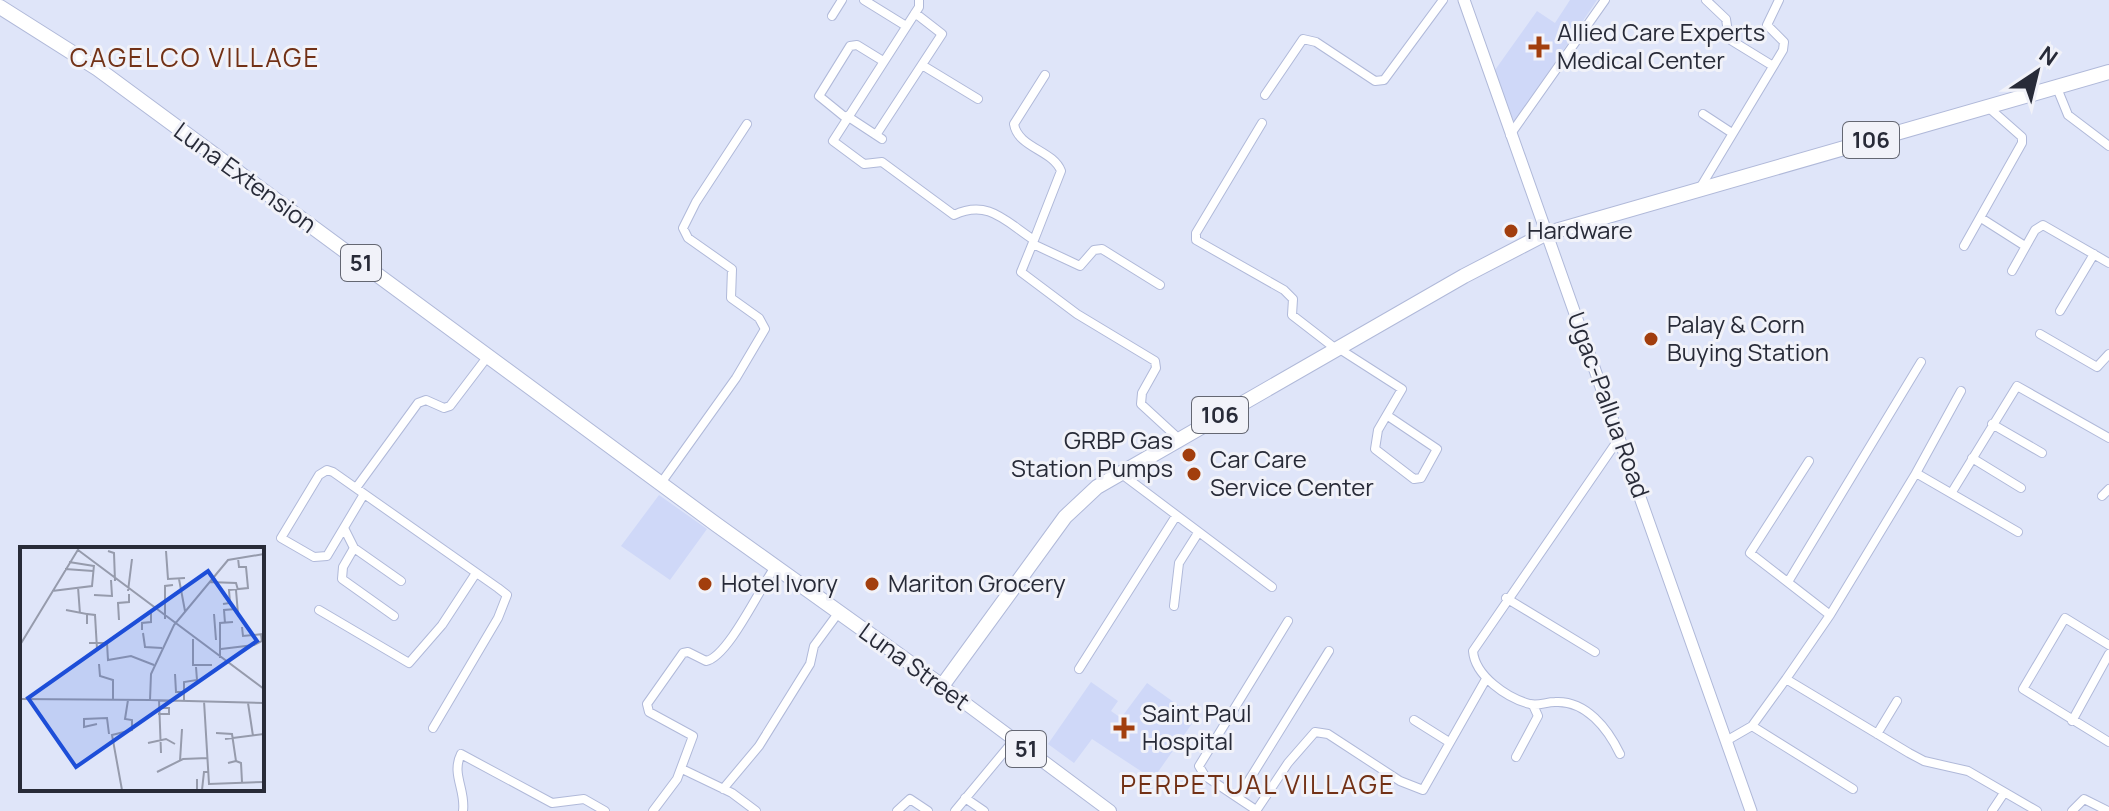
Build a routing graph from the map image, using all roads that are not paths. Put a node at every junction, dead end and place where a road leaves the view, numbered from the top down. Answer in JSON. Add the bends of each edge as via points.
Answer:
{"nodes":[{"id":1,"x":842,"y":0,"type":"edge"},
{"id":2,"x":864,"y":0,"type":"edge"},
{"id":3,"x":919,"y":0,"type":"edge"},
{"id":4,"x":1443,"y":0,"type":"edge"},
{"id":5,"x":1464,"y":0,"type":"edge"},
{"id":6,"x":1605,"y":0,"type":"edge"},
{"id":7,"x":1706,"y":0,"type":"edge"},
{"id":8,"x":1779,"y":0,"type":"edge"},
{"id":9,"x":0,"y":7,"type":"edge"},
{"id":10,"x":915,"y":13,"type":"junction"},
{"id":11,"x":832,"y":16,"type":"dead end"},
{"id":12,"x":906,"y":26,"type":"junction"},
{"id":13,"x":883,"y":61,"type":"junction"},
{"id":14,"x":922,"y":65,"type":"junction"},
{"id":15,"x":1773,"y":66,"type":"junction"},
{"id":16,"x":2109,"y":72,"type":"edge"},
{"id":17,"x":1045,"y":75,"type":"dead end"},
{"id":18,"x":2057,"y":88,"type":"junction"},
{"id":19,"x":1265,"y":95,"type":"dead end"},
{"id":20,"x":978,"y":99,"type":"dead end"},
{"id":21,"x":1987,"y":107,"type":"junction"},
{"id":22,"x":1703,"y":114,"type":"dead end"},
{"id":23,"x":847,"y":117,"type":"junction"},
{"id":24,"x":1262,"y":123,"type":"dead end"},
{"id":25,"x":747,"y":124,"type":"dead end"},
{"id":26,"x":1732,"y":133,"type":"junction"},
{"id":27,"x":1510,"y":135,"type":"junction"},
{"id":28,"x":2109,"y":146,"type":"edge"},
{"id":29,"x":1700,"y":188,"type":"junction"},
{"id":30,"x":1981,"y":218,"type":"junction"},
{"id":31,"x":1545,"y":234,"type":"junction"},
{"id":32,"x":1034,"y":242,"type":"junction"},
{"id":33,"x":1964,"y":246,"type":"dead end"},
{"id":34,"x":2025,"y":246,"type":"junction"},
{"id":35,"x":2094,"y":254,"type":"junction"},
{"id":36,"x":2109,"y":263,"type":"edge"},
{"id":37,"x":2012,"y":271,"type":"dead end"},
{"id":38,"x":1160,"y":285,"type":"dead end"},
{"id":39,"x":2060,"y":311,"type":"dead end"},
{"id":40,"x":2040,"y":334,"type":"dead end"},
{"id":41,"x":1337,"y":348,"type":"junction"},
{"id":42,"x":2109,"y":354,"type":"edge"},
{"id":43,"x":488,"y":356,"type":"junction"},
{"id":44,"x":1921,"y":362,"type":"dead end"},
{"id":45,"x":1961,"y":391,"type":"dead end"},
{"id":46,"x":1388,"y":416,"type":"junction"},
{"id":47,"x":1992,"y":424,"type":"junction"},
{"id":48,"x":1620,"y":437,"type":"junction"},
{"id":49,"x":1178,"y":438,"type":"junction"},
{"id":50,"x":2109,"y":438,"type":"edge"},
{"id":51,"x":2042,"y":453,"type":"dead end"},
{"id":52,"x":1972,"y":458,"type":"junction"},
{"id":53,"x":1809,"y":461,"type":"dead end"},
{"id":54,"x":1119,"y":472,"type":"junction"},
{"id":55,"x":1916,"y":473,"type":"junction"},
{"id":56,"x":661,"y":483,"type":"junction"},
{"id":57,"x":2021,"y":488,"type":"dead end"},
{"id":58,"x":360,"y":491,"type":"junction"},
{"id":59,"x":1952,"y":492,"type":"junction"},
{"id":60,"x":1176,"y":516,"type":"junction"},
{"id":61,"x":717,"y":525,"type":"joint"},
{"id":62,"x":344,"y":528,"type":"junction"},
{"id":63,"x":2018,"y":532,"type":"dead end"},
{"id":64,"x":1198,"y":533,"type":"junction"},
{"id":65,"x":354,"y":548,"type":"junction"},
{"id":66,"x":775,"y":567,"type":"junction"},
{"id":67,"x":476,"y":573,"type":"junction"},
{"id":68,"x":401,"y":581,"type":"dead end"},
{"id":69,"x":1788,"y":582,"type":"junction"},
{"id":70,"x":1272,"y":587,"type":"dead end"},
{"id":71,"x":1506,"y":598,"type":"junction"},
{"id":72,"x":1174,"y":606,"type":"dead end"},
{"id":73,"x":319,"y":610,"type":"dead end"},
{"id":74,"x":839,"y":612,"type":"junction"},
{"id":75,"x":1830,"y":615,"type":"junction"},
{"id":76,"x":394,"y":616,"type":"dead end"},
{"id":77,"x":1288,"y":621,"type":"dead end"},
{"id":78,"x":2109,"y":645,"type":"edge"},
{"id":79,"x":1329,"y":651,"type":"dead end"},
{"id":80,"x":1595,"y":652,"type":"dead end"},
{"id":81,"x":2109,"y":654,"type":"edge"},
{"id":82,"x":1079,"y":669,"type":"dead end"},
{"id":83,"x":1486,"y":679,"type":"junction"},
{"id":84,"x":1786,"y":679,"type":"junction"},
{"id":85,"x":942,"y":686,"type":"junction"},
{"id":86,"x":1897,"y":701,"type":"dead end"},
{"id":87,"x":1533,"y":705,"type":"junction"},
{"id":88,"x":1414,"y":720,"type":"dead end"},
{"id":89,"x":2072,"y":721,"type":"junction"},
{"id":90,"x":1752,"y":726,"type":"junction"},
{"id":91,"x":433,"y":728,"type":"dead end"},
{"id":92,"x":1877,"y":734,"type":"junction"},
{"id":93,"x":1014,"y":740,"type":"junction"},
{"id":94,"x":1726,"y":741,"type":"junction"},
{"id":95,"x":1449,"y":742,"type":"junction"},
{"id":96,"x":2109,"y":742,"type":"edge"},
{"id":97,"x":1620,"y":754,"type":"dead end"},
{"id":98,"x":1516,"y":757,"type":"dead end"},
{"id":99,"x":682,"y":769,"type":"junction"},
{"id":100,"x":723,"y":789,"type":"junction"},
{"id":101,"x":1853,"y":789,"type":"dead end"},
{"id":102,"x":2004,"y":793,"type":"junction"},
{"id":103,"x":965,"y":798,"type":"junction"},
{"id":104,"x":1238,"y":798,"type":"junction"},
{"id":105,"x":463,"y":811,"type":"edge"},
{"id":106,"x":605,"y":811,"type":"edge"},
{"id":107,"x":653,"y":811,"type":"edge"},
{"id":108,"x":756,"y":811,"type":"edge"},
{"id":109,"x":897,"y":811,"type":"edge"},
{"id":110,"x":928,"y":811,"type":"edge"},
{"id":111,"x":955,"y":811,"type":"edge"},
{"id":112,"x":984,"y":811,"type":"edge"},
{"id":113,"x":1110,"y":811,"type":"edge"},
{"id":114,"x":1256,"y":811,"type":"edge"},
{"id":115,"x":1751,"y":811,"type":"edge"},
{"id":116,"x":1992,"y":811,"type":"edge"},
{"id":117,"x":2037,"y":811,"type":"edge"},
{"id":118,"x":2072,"y":811,"type":"edge"},
{"id":119,"x":2108,"y":811,"type":"edge"}],
"edges":[{"from":1,"to":11,"type":"street"},
{"from":2,"to":12,"type":"street"},
{"from":3,"to":10,"type":"street"},
{"from":4,"to":19,"type":"street","via":[[1384,80],[1375,81],[1303,39]]},
{"from":5,"to":27,"type":"street","name":"Ugac-Pallua Road"},
{"from":6,"to":27,"type":"street"},
{"from":7,"to":15,"type":"street","via":[[1726,19],[1729,39]]},
{"from":8,"to":15,"type":"street","via":[[1767,20],[1769,30],[1785,46]]},
{"from":9,"to":43,"type":"highway","name":"Luna Extension","number":"51","via":[[98,69]]},
{"from":10,"to":12,"type":"street"},
{"from":10,"to":14,"type":"street","via":[[942,34]]},
{"from":12,"to":13,"type":"street"},
{"from":13,"to":23,"type":"street"},
{"from":13,"to":23,"type":"street","via":[[850,46],[819,96]]},
{"from":14,"to":20,"type":"street"},
{"from":14,"to":23,"type":"street","via":[[879,137]]},
{"from":15,"to":26,"type":"street"},
{"from":16,"to":18,"type":"highway","number":"106"},
{"from":17,"to":32,"type":"street","via":[[1014,124],[1017,136],[1061,171]]},
{"from":18,"to":21,"type":"highway","number":"106"},
{"from":18,"to":28,"type":"street","via":[[2074,122]]},
{"from":21,"to":29,"type":"highway","number":"106"},
{"from":21,"to":30,"type":"street","via":[[2023,140]]},
{"from":22,"to":26,"type":"street"},
{"from":23,"to":32,"type":"street","via":[[833,141],[864,164],[882,162],[954,215],[965,208],[984,208]]},
{"from":24,"to":41,"type":"street","via":[[1196,240],[1284,290],[1293,299],[1292,315]]},
{"from":25,"to":56,"type":"street","via":[[683,228],[688,238],[732,269],[731,298],[759,318],[765,329]]},
{"from":26,"to":29,"type":"street"},
{"from":27,"to":31,"type":"street","name":"Ugac-Pallua Road"},
{"from":29,"to":31,"type":"highway","number":"106"},
{"from":30,"to":33,"type":"street"},
{"from":30,"to":34,"type":"street"},
{"from":31,"to":41,"type":"highway","number":"106"},
{"from":31,"to":48,"type":"street","name":"Ugac-Pallua Road"},
{"from":32,"to":38,"type":"street","via":[[1080,266],[1094,250],[1102,249]]},
{"from":32,"to":49,"type":"street","via":[[1020,268],[1023,274],[1155,361],[1141,404]]},
{"from":34,"to":35,"type":"street","via":[[2039,226],[2048,225]]},
{"from":34,"to":37,"type":"street"},
{"from":35,"to":36,"type":"street"},
{"from":35,"to":39,"type":"street"},
{"from":40,"to":42,"type":"street","via":[[2097,367]]},
{"from":41,"to":46,"type":"street","via":[[1400,386],[1402,393]]},
{"from":41,"to":49,"type":"highway","number":"106"},
{"from":43,"to":56,"type":"highway","name":"Luna Extension","number":"51"},
{"from":43,"to":58,"type":"street","via":[[450,406],[418,403]]},
{"from":44,"to":69,"type":"street"},
{"from":45,"to":55,"type":"street"},
{"from":46,"to":46,"type":"street","via":[[1374,438],[1375,449],[1414,479],[1421,478],[1437,449]]},
{"from":47,"to":50,"type":"street","via":[[2017,386]]},
{"from":47,"to":51,"type":"street"},
{"from":47,"to":52,"type":"street"},
{"from":48,"to":71,"type":"street"},
{"from":48,"to":94,"type":"street","name":"Ugac-Pallua Road"},
{"from":49,"to":54,"type":"highway","number":"106"},
{"from":52,"to":57,"type":"street"},
{"from":52,"to":59,"type":"street"},
{"from":53,"to":69,"type":"street","via":[[1750,550],[1755,560]]},
{"from":54,"to":60,"type":"street"},
{"from":54,"to":85,"type":"highway","number":"106","via":[[1065,517]]},
{"from":55,"to":59,"type":"street"},
{"from":55,"to":75,"type":"street"},
{"from":56,"to":61,"type":"highway","name":"Luna Extension","number":"51"},
{"from":58,"to":62,"type":"street"},
{"from":58,"to":62,"type":"street","via":[[323,471],[281,538],[319,558],[330,553]]},
{"from":58,"to":67,"type":"street"},
{"from":59,"to":63,"type":"street"},
{"from":60,"to":64,"type":"street"},
{"from":60,"to":82,"type":"street"},
{"from":61,"to":66,"type":"highway","name":"Luna Street","number":"51"},
{"from":62,"to":65,"type":"street"},
{"from":64,"to":70,"type":"street"},
{"from":64,"to":72,"type":"street","via":[[1179,563]]},
{"from":65,"to":68,"type":"street"},
{"from":65,"to":76,"type":"street","via":[[342,579]]},
{"from":66,"to":74,"type":"highway","name":"Luna Street","number":"51"},
{"from":66,"to":99,"type":"street","via":[[714,659],[683,653],[647,704],[649,712],[693,736]]},
{"from":67,"to":73,"type":"street","via":[[409,663]]},
{"from":67,"to":91,"type":"street","via":[[503,591],[507,600]]},
{"from":69,"to":75,"type":"street"},
{"from":71,"to":80,"type":"street"},
{"from":71,"to":83,"type":"street","via":[[1473,651]]},
{"from":74,"to":85,"type":"highway","name":"Luna Street","number":"51"},
{"from":74,"to":100,"type":"street","via":[[812,648],[810,664],[759,746]]},
{"from":75,"to":84,"type":"street"},
{"from":77,"to":104,"type":"street","via":[[1199,766]]},
{"from":78,"to":89,"type":"street","via":[[2065,618],[2023,686],[2026,694]]},
{"from":79,"to":104,"type":"street"},
{"from":81,"to":89,"type":"street"},
{"from":83,"to":87,"type":"street"},
{"from":83,"to":95,"type":"street"},
{"from":84,"to":90,"type":"street"},
{"from":84,"to":92,"type":"street"},
{"from":85,"to":93,"type":"main road","name":"Luna Street","number":"51"},
{"from":86,"to":92,"type":"street"},
{"from":87,"to":97,"type":"street","via":[[1558,701],[1591,715]]},
{"from":87,"to":98,"type":"street","via":[[1538,716]]},
{"from":88,"to":95,"type":"street"},
{"from":89,"to":96,"type":"street"},
{"from":90,"to":94,"type":"street"},
{"from":90,"to":101,"type":"street"},
{"from":92,"to":102,"type":"street","via":[[1924,761],[1968,771]]},
{"from":93,"to":103,"type":"street"},
{"from":93,"to":113,"type":"main road","name":"Luna Street","number":"51"},
{"from":94,"to":115,"type":"street","name":"Ugac-Pallua Road"},
{"from":95,"to":114,"type":"street","via":[[1423,790],[1328,734],[1315,732]]},
{"from":99,"to":100,"type":"street"},
{"from":99,"to":107,"type":"street"},
{"from":100,"to":108,"type":"street"},
{"from":102,"to":116,"type":"street"},
{"from":102,"to":117,"type":"street"},
{"from":103,"to":111,"type":"street"},
{"from":103,"to":112,"type":"street"},
{"from":104,"to":114,"type":"street"},
{"from":105,"to":106,"type":"street","via":[[456,768],[461,754],[552,803],[584,799]]},
{"from":109,"to":110,"type":"street","via":[[910,799]]},
{"from":118,"to":119,"type":"street","via":[[2084,799]]}]}
